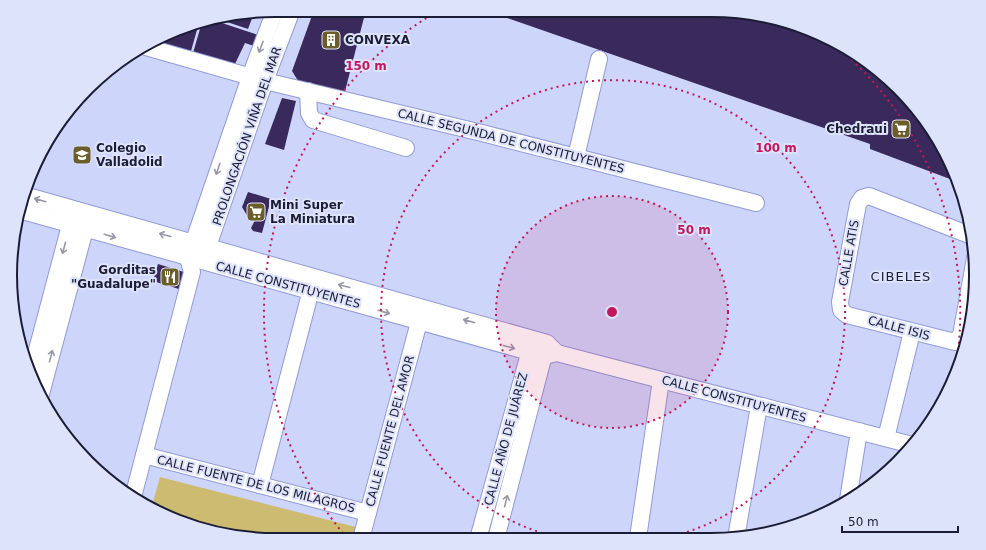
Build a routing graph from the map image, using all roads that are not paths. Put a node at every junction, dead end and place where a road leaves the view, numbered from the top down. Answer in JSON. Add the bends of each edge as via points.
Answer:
{"nodes":[{"id":1,"x":272,"y":17,"type":"edge"},
{"id":2,"x":289,"y":17,"type":"edge"},
{"id":3,"x":152,"y":49,"type":"edge"},
{"id":4,"x":599,"y":59,"type":"dead end"},
{"id":5,"x":250,"y":77,"type":"junction"},
{"id":6,"x":265,"y":81,"type":"junction"},
{"id":7,"x":308,"y":91,"type":"junction"},
{"id":8,"x":406,"y":148,"type":"dead end"},
{"id":9,"x":576,"y":157,"type":"junction"},
{"id":10,"x":29,"y":197,"type":"edge"},
{"id":11,"x":756,"y":203,"type":"dead end"},
{"id":12,"x":25,"y":211,"type":"edge"},
{"id":13,"x":79,"y":219,"type":"junction"},
{"id":14,"x":966,"y":234,"type":"edge"},
{"id":15,"x":197,"y":257,"type":"junction"},
{"id":16,"x":311,"y":290,"type":"junction"},
{"id":17,"x":968,"y":299,"type":"edge"},
{"id":18,"x":841,"y":310,"type":"joint"},
{"id":19,"x":419,"y":322,"type":"junction"},
{"id":20,"x":912,"y":332,"type":"junction"},
{"id":21,"x":542,"y":349,"type":"junction"},
{"id":22,"x":34,"y":365,"type":"edge"},
{"id":23,"x":661,"y":380,"type":"junction"},
{"id":24,"x":43,"y":386,"type":"edge"},
{"id":25,"x":760,"y":406,"type":"junction"},
{"id":26,"x":859,"y":431,"type":"junction"},
{"id":27,"x":886,"y":438,"type":"junction"},
{"id":28,"x":906,"y":443,"type":"edge"},
{"id":29,"x":144,"y":455,"type":"junction"},
{"id":30,"x":260,"y":485,"type":"junction"},
{"id":31,"x":135,"y":492,"type":"edge"},
{"id":32,"x":849,"y":493,"type":"edge"},
{"id":33,"x":368,"y":513,"type":"junction"},
{"id":34,"x":737,"y":531,"type":"edge"},
{"id":35,"x":363,"y":533,"type":"edge"},
{"id":36,"x":480,"y":533,"type":"edge"},
{"id":37,"x":497,"y":533,"type":"edge"},
{"id":38,"x":639,"y":533,"type":"edge"}],
"edges":[{"from":1,"to":5,"type":"street","name":"PROLONGACIÓN VIÑA DEL MAR","one_way":true},
{"from":2,"to":6,"type":"street","name":"PROLONGACIÓN VIÑA DEL MAR"},
{"from":3,"to":5,"type":"street"},
{"from":4,"to":9,"type":"street"},
{"from":5,"to":6,"type":"street"},
{"from":5,"to":15,"type":"street","name":"PROLONGACIÓN VIÑA DEL MAR","one_way":true},
{"from":6,"to":7,"type":"street","name":"CALLE SEGUNDA DE CONSTITUYENTES"},
{"from":6,"to":15,"type":"street","name":"PROLONGACIÓN VIÑA DEL MAR"},
{"from":7,"to":8,"type":"street","via":[[309,113],[313,120]]},
{"from":7,"to":9,"type":"street","name":"CALLE SEGUNDA DE CONSTITUYENTES"},
{"from":9,"to":11,"type":"street","name":"CALLE SEGUNDA DE CONSTITUYENTES"},
{"from":13,"to":10,"type":"street","name":"CALLE CONSTITUYENTES","one_way":true},
{"from":12,"to":13,"type":"street","name":"CALLE CONSTITUYENTES"},
{"from":13,"to":15,"type":"street","name":"CALLE CONSTITUYENTES"},
{"from":13,"to":22,"type":"street","one_way":true},
{"from":24,"to":13,"type":"street","one_way":true},
{"from":14,"to":18,"type":"street","name":"CALLE ATIS","via":[[868,196],[862,198],[856,211],[840,302]]},
{"from":15,"to":16,"type":"street","name":"CALLE CONSTITUYENTES"},
{"from":21,"to":15,"type":"street","name":"CALLE CONSTITUYENTES","one_way":true},
{"from":15,"to":29,"type":"street"},
{"from":16,"to":19,"type":"street","name":"CALLE CONSTITUYENTES","one_way":true},
{"from":16,"to":30,"type":"street"},
{"from":17,"to":20,"type":"street","name":"CALLE ISIS","via":[[958,340],[952,342]]},
{"from":18,"to":20,"type":"street","name":"CALLE ISIS","via":[[847,314]]},
{"from":19,"to":21,"type":"street","name":"CALLE CONSTITUYENTES","one_way":true},
{"from":19,"to":33,"type":"street","name":"CALLE FUENTE DEL AMOR"},
{"from":20,"to":27,"type":"street"},
{"from":21,"to":23,"type":"street","name":"CALLE CONSTITUYENTES"},
{"from":21,"to":36,"type":"street","name":"CALLE AÑO DE JUÁREZ"},
{"from":37,"to":21,"type":"street","name":"CALLE AÑO DE JUÁREZ","one_way":true},
{"from":23,"to":25,"type":"street","name":"CALLE CONSTITUYENTES"},
{"from":23,"to":38,"type":"street"},
{"from":25,"to":26,"type":"street","name":"CALLE CONSTITUYENTES"},
{"from":25,"to":34,"type":"street"},
{"from":26,"to":27,"type":"street","name":"CALLE CONSTITUYENTES"},
{"from":26,"to":32,"type":"street"},
{"from":27,"to":28,"type":"street","name":"CALLE CONSTITUYENTES"},
{"from":29,"to":30,"type":"street","name":"CALLE FUENTE DE LOS MILAGROS"},
{"from":29,"to":31,"type":"street"},
{"from":30,"to":33,"type":"street","name":"CALLE FUENTE DE LOS MILAGROS"},
{"from":33,"to":35,"type":"street","name":"CALLE FUENTE DEL AMOR"}]}
